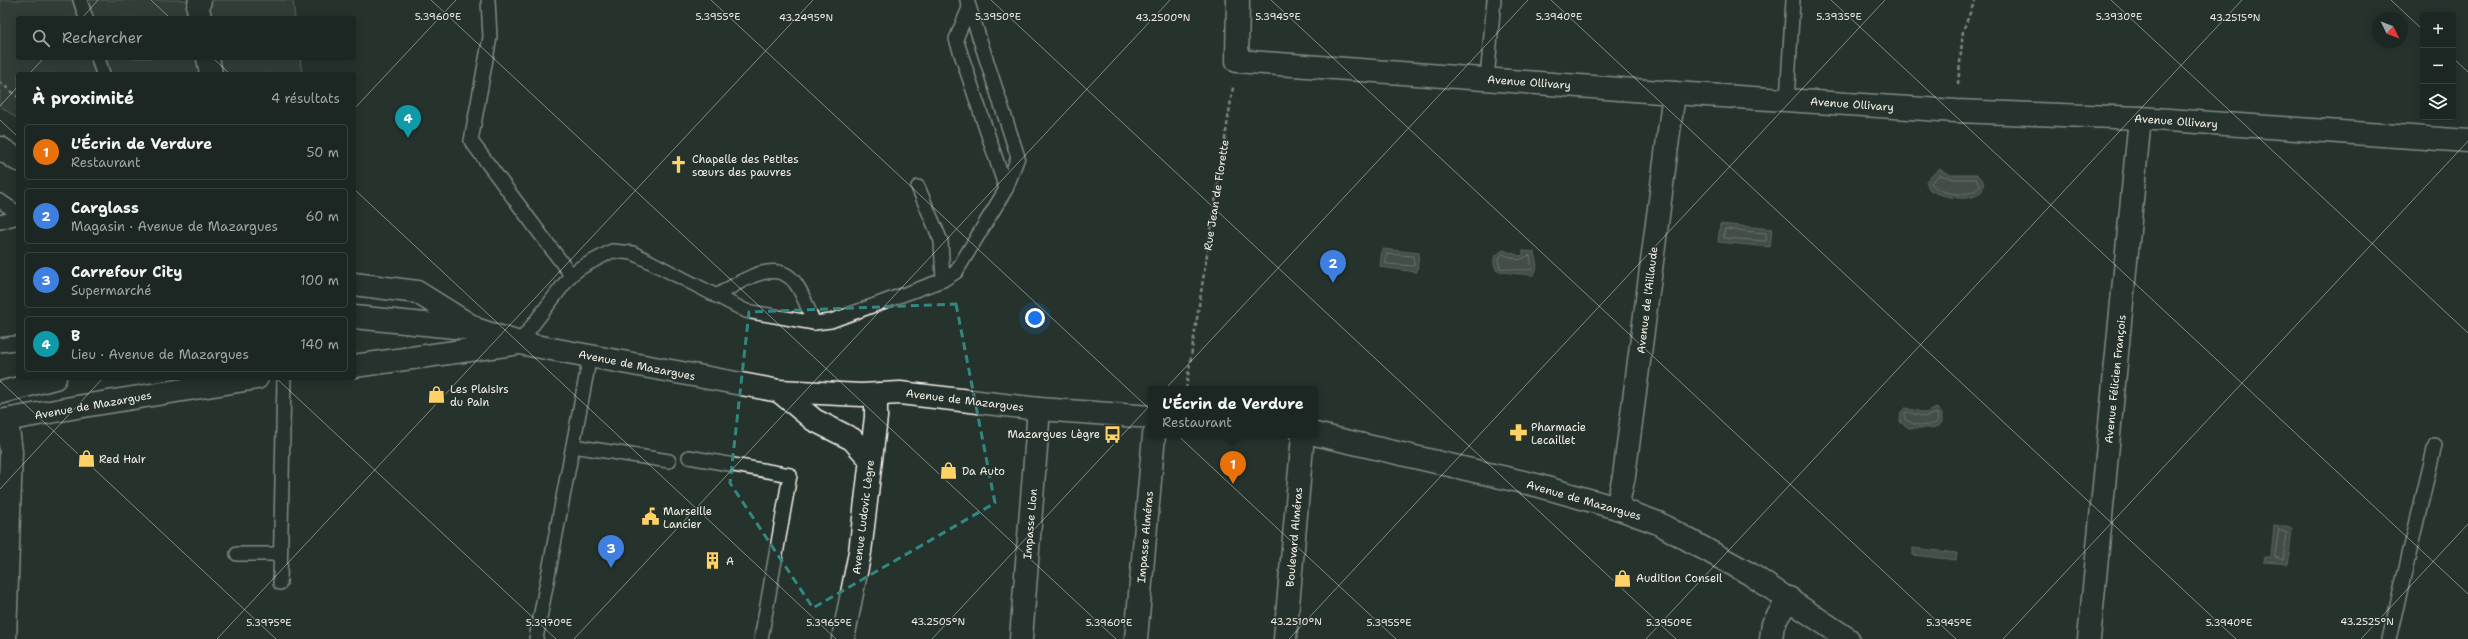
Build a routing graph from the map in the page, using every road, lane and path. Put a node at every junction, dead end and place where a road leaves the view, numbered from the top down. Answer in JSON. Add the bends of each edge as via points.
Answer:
{"nodes":[{"id":1,"x":80,"y":0,"type":"edge"},
{"id":2,"x":200,"y":0,"type":"edge"},
{"id":3,"x":488,"y":0,"type":"edge"},
{"id":4,"x":1238,"y":0,"type":"edge"},
{"id":5,"x":1494,"y":0,"type":"edge"},
{"id":6,"x":1793,"y":0,"type":"edge"},
{"id":7,"x":1975,"y":0,"type":"edge"},
{"id":8,"x":968,"y":4,"type":"edge"},
{"id":9,"x":85,"y":16,"type":"edge"},
{"id":10,"x":200,"y":16,"type":"edge"},
{"id":11,"x":99,"y":60,"type":"edge"},
{"id":12,"x":208,"y":60,"type":"edge"},
{"id":13,"x":1237,"y":61,"type":"junction"},
{"id":14,"x":102,"y":72,"type":"edge"},
{"id":15,"x":211,"y":72,"type":"edge"},
{"id":16,"x":1487,"y":79,"type":"junction"},
{"id":17,"x":0,"y":82,"type":"edge"},
{"id":18,"x":1674,"y":93,"type":"junction"},
{"id":19,"x":16,"y":95,"type":"edge"},
{"id":20,"x":1787,"y":100,"type":"junction"},
{"id":21,"x":1956,"y":111,"type":"junction"},
{"id":22,"x":2140,"y":118,"type":"junction"},
{"id":23,"x":2468,"y":141,"type":"edge"},
{"id":24,"x":0,"y":148,"type":"edge"},
{"id":25,"x":16,"y":159,"type":"edge"},
{"id":26,"x":918,"y":187,"type":"dead end"},
{"id":27,"x":1006,"y":189,"type":"junction"},
{"id":28,"x":0,"y":201,"type":"edge"},
{"id":29,"x":16,"y":212,"type":"edge"},
{"id":30,"x":16,"y":218,"type":"edge"},
{"id":31,"x":0,"y":222,"type":"edge"},
{"id":32,"x":572,"y":275,"type":"junction"},
{"id":33,"x":943,"y":280,"type":"junction"},
{"id":34,"x":356,"y":284,"type":"edge"},
{"id":35,"x":716,"y":296,"type":"junction"},
{"id":36,"x":356,"y":317,"type":"edge"},
{"id":37,"x":814,"y":323,"type":"junction"},
{"id":38,"x":475,"y":329,"type":"junction"},
{"id":39,"x":519,"y":343,"type":"junction"},
{"id":40,"x":15,"y":344,"type":"dead end"},
{"id":41,"x":0,"y":345,"type":"edge"},
{"id":42,"x":590,"y":356,"type":"junction"},
{"id":43,"x":356,"y":366,"type":"edge"},
{"id":44,"x":48,"y":380,"type":"edge"},
{"id":45,"x":240,"y":380,"type":"edge"},
{"id":46,"x":284,"y":380,"type":"edge"},
{"id":47,"x":1186,"y":386,"type":"edge"},
{"id":48,"x":779,"y":391,"type":"junction"},
{"id":49,"x":0,"y":393,"type":"edge"},
{"id":50,"x":876,"y":395,"type":"junction"},
{"id":51,"x":1039,"y":409,"type":"junction"},
{"id":52,"x":1148,"y":417,"type":"edge"},
{"id":53,"x":4,"y":421,"type":"edge"},
{"id":54,"x":1318,"y":435,"type":"edge"},
{"id":55,"x":1154,"y":438,"type":"edge"},
{"id":56,"x":1303,"y":438,"type":"edge"},
{"id":57,"x":2435,"y":445,"type":"dead end"},
{"id":58,"x":572,"y":446,"type":"junction"},
{"id":59,"x":689,"y":457,"type":"dead end"},
{"id":60,"x":870,"y":459,"type":"junction"},
{"id":61,"x":669,"y":461,"type":"dead end"},
{"id":62,"x":1617,"y":508,"type":"junction"},
{"id":63,"x":238,"y":554,"type":"dead end"},
{"id":64,"x":280,"y":554,"type":"junction"},
{"id":65,"x":280,"y":583,"type":"dead end"},
{"id":66,"x":1789,"y":598,"type":"junction"},
{"id":67,"x":5,"y":639,"type":"edge"},
{"id":68,"x":536,"y":639,"type":"edge"},
{"id":69,"x":761,"y":639,"type":"edge"},
{"id":70,"x":843,"y":639,"type":"edge"},
{"id":71,"x":1021,"y":639,"type":"edge"},
{"id":72,"x":1136,"y":639,"type":"edge"},
{"id":73,"x":1285,"y":639,"type":"edge"},
{"id":74,"x":1771,"y":639,"type":"edge"},
{"id":75,"x":1848,"y":639,"type":"edge"},
{"id":76,"x":2089,"y":639,"type":"edge"},
{"id":77,"x":2389,"y":639,"type":"edge"}],
"edges":[{"from":1,"to":9,"type":"lane"},
{"from":2,"to":10,"type":"street"},
{"from":3,"to":32,"type":"lane","via":[[490,37],[471,141]]},
{"from":4,"to":13,"type":"street"},
{"from":5,"to":16,"type":"lane"},
{"from":6,"to":20,"type":"lane"},
{"from":7,"to":21,"type":"path","via":[[1963,31]]},
{"from":8,"to":27,"type":"lane","via":[[956,39]]},
{"from":8,"to":27,"type":"lane","via":[[1018,157]]},
{"from":11,"to":14,"type":"lane"},
{"from":12,"to":15,"type":"street"},
{"from":13,"to":16,"type":"street","name":"Avenue Ollivary"},
{"from":13,"to":47,"type":"path","name":"Rue Jean de Florette"},
{"from":16,"to":18,"type":"street","name":"Avenue Ollivary"},
{"from":17,"to":19,"type":"path"},
{"from":18,"to":20,"type":"street","name":"Avenue Ollivary"},
{"from":18,"to":62,"type":"street","name":"Avenue de l'Aillaude","via":[[1624,476]]},
{"from":20,"to":21,"type":"street","name":"Avenue Ollivary"},
{"from":21,"to":22,"type":"street","name":"Avenue Ollivary"},
{"from":22,"to":23,"type":"street","name":"Avenue Ollivary"},
{"from":22,"to":76,"type":"street","name":"Avenue Félicien François"},
{"from":24,"to":25,"type":"street"},
{"from":26,"to":33,"type":"lane","via":[[941,240]]},
{"from":27,"to":33,"type":"lane","via":[[956,272]]},
{"from":28,"to":29,"type":"lane"},
{"from":30,"to":31,"type":"lane"},
{"from":32,"to":35,"type":"lane","via":[[612,251],[634,253]]},
{"from":32,"to":39,"type":"lane"},
{"from":33,"to":37,"type":"lane","via":[[831,320]]},
{"from":34,"to":38,"type":"street","name":"Avenue de Mazargues","via":[[417,292]]},
{"from":35,"to":37,"type":"lane","via":[[746,311]]},
{"from":35,"to":37,"type":"lane","via":[[759,272],[782,273],[795,283]]},
{"from":36,"to":38,"type":"street","name":"Avenue de Mazargues"},
{"from":38,"to":39,"type":"street","name":"Avenue de Mazargues"},
{"from":39,"to":42,"type":"street","name":"Avenue de Mazargues"},
{"from":39,"to":43,"type":"street","name":"Avenue de Mazargues"},
{"from":40,"to":41,"type":"lane"},
{"from":42,"to":48,"type":"street","name":"Avenue de Mazargues"},
{"from":42,"to":58,"type":"lane"},
{"from":44,"to":49,"type":"street"},
{"from":45,"to":53,"type":"street","name":"Avenue de Mazargues","via":[[77,406]]},
{"from":46,"to":64,"type":"lane"},
{"from":48,"to":50,"type":"street","name":"Avenue de Mazargues"},
{"from":48,"to":60,"type":"street","name":"Avenue de Mazargues","via":[[814,420],[852,439]]},
{"from":50,"to":51,"type":"street","name":"Avenue de Mazargues","via":[[916,394]]},
{"from":50,"to":60,"type":"street","name":"Avenue Ludovic Lègre","via":[[876,417]]},
{"from":51,"to":52,"type":"street","name":"Avenue de Mazargues"},
{"from":51,"to":71,"type":"street","name":"Impasse Lion"},
{"from":53,"to":67,"type":"street","via":[[11,452]]},
{"from":54,"to":62,"type":"street","name":"Avenue de Mazargues","via":[[1536,485]]},
{"from":55,"to":72,"type":"street","name":"Impasse Alméras"},
{"from":56,"to":73,"type":"street","name":"Boulevard Alméras"},
{"from":57,"to":77,"type":"lane"},
{"from":58,"to":61,"type":"lane"},
{"from":58,"to":68,"type":"lane"},
{"from":59,"to":69,"type":"lane","via":[[790,475]]},
{"from":60,"to":70,"type":"street","name":"Avenue Ludovic Lègre","via":[[860,552]]},
{"from":62,"to":66,"type":"street","name":"Avenue de Mazargues","via":[[1658,523]]},
{"from":63,"to":64,"type":"lane"},
{"from":64,"to":65,"type":"lane"},
{"from":66,"to":74,"type":"street","via":[[1773,624]]},
{"from":66,"to":75,"type":"street","name":"Avenue de Mazargues"}]}
